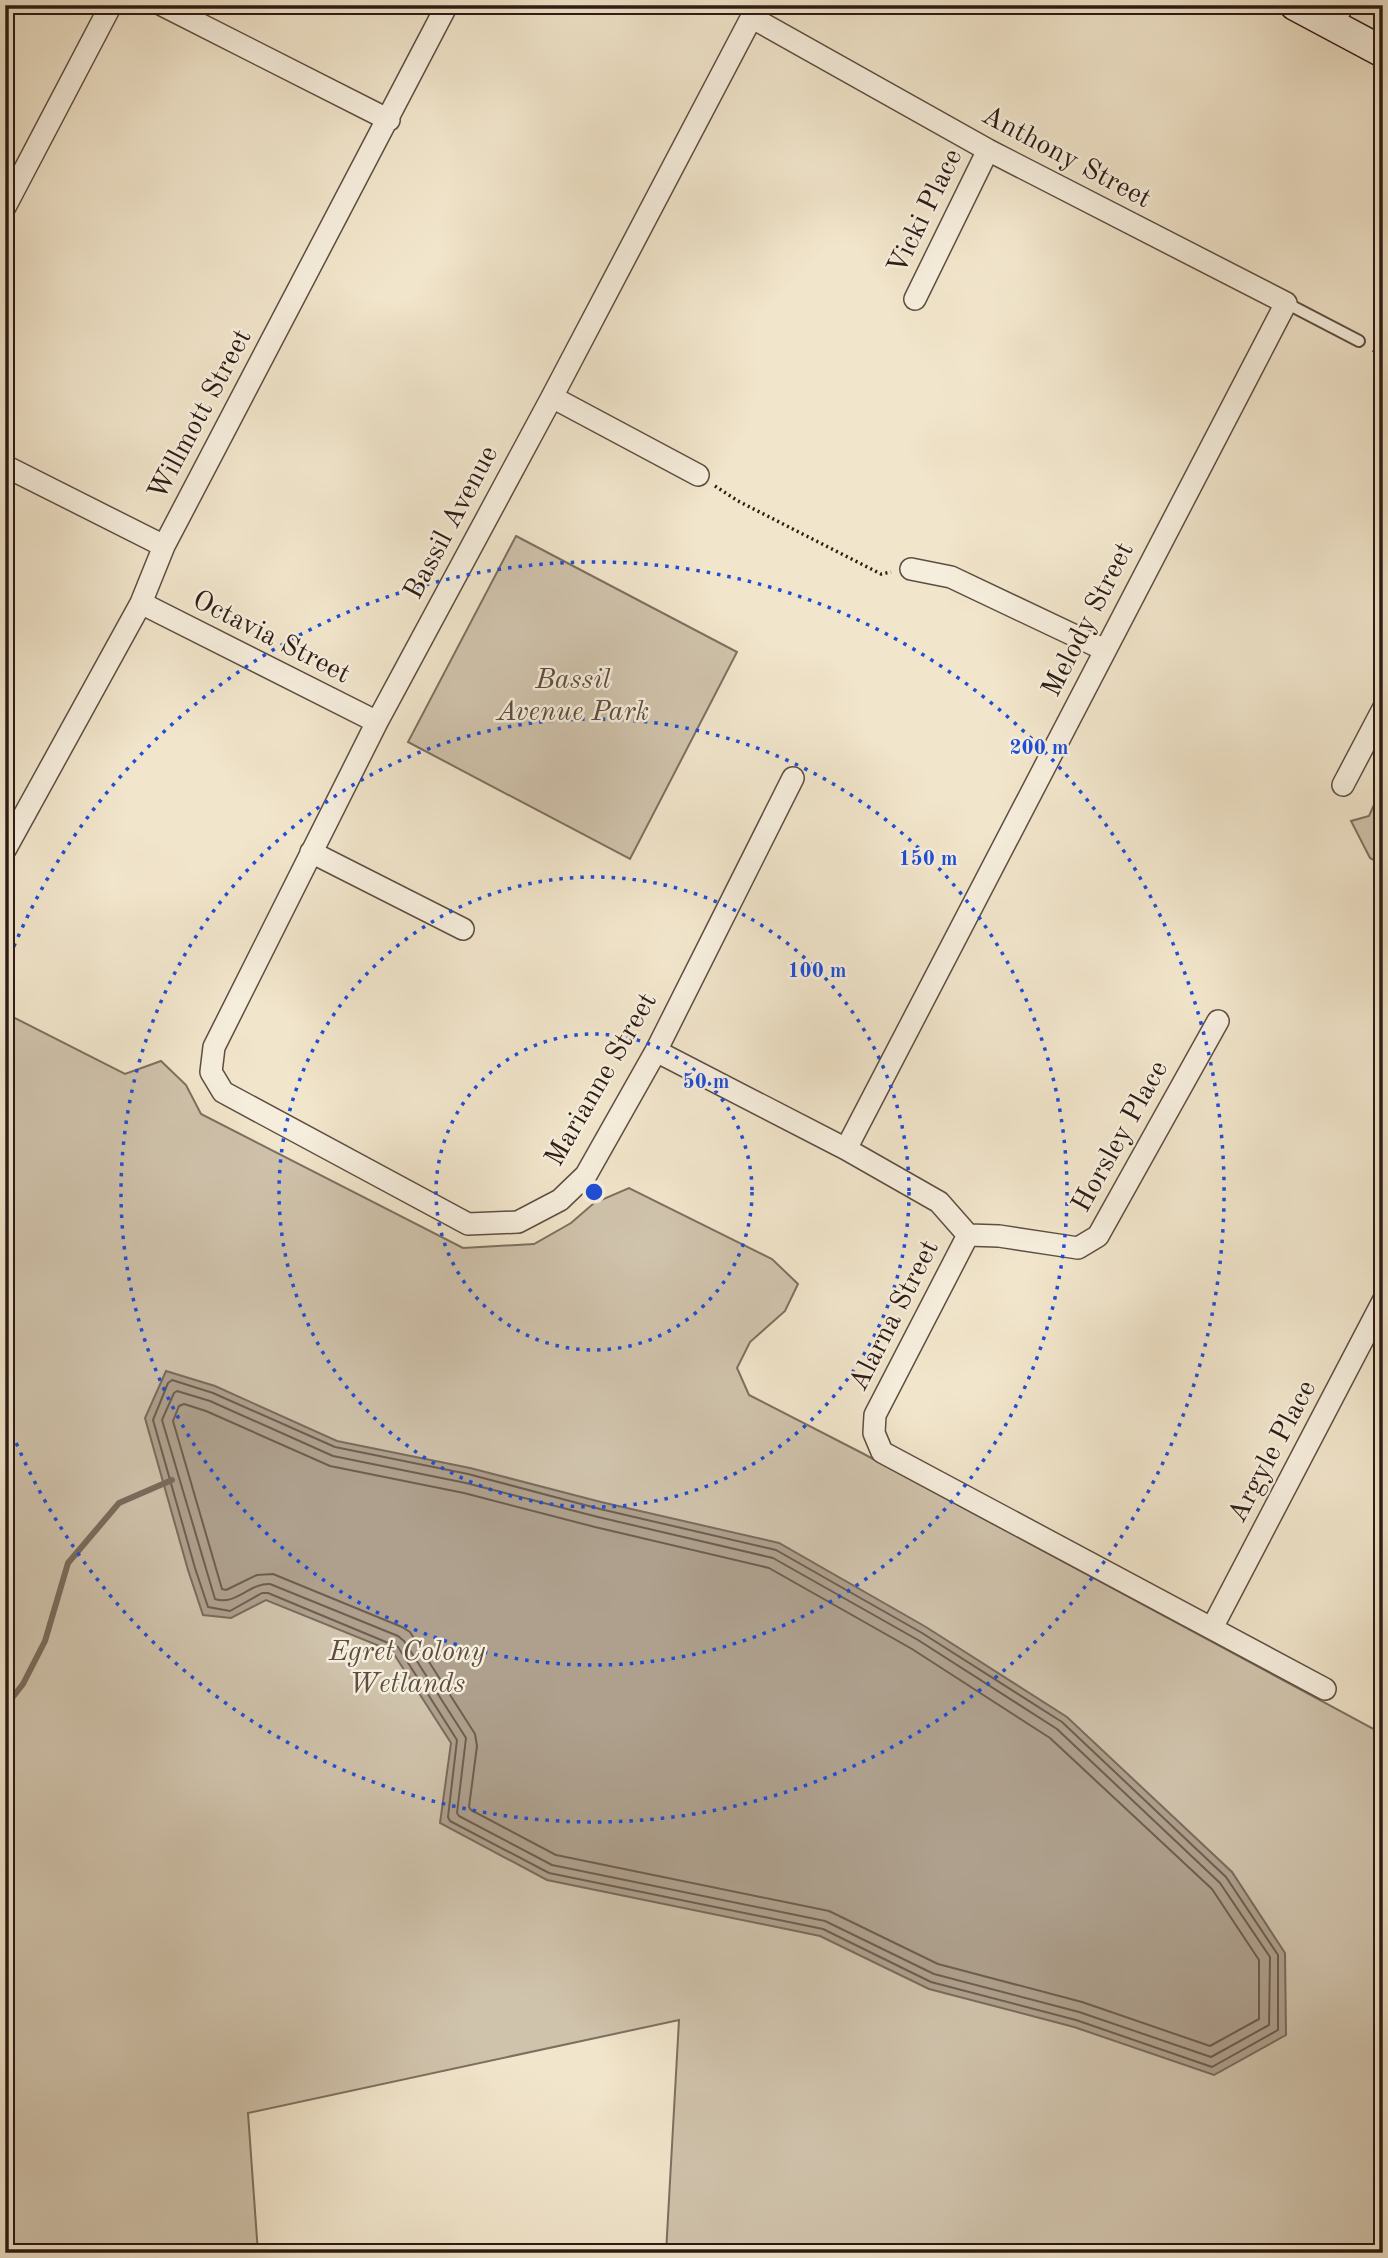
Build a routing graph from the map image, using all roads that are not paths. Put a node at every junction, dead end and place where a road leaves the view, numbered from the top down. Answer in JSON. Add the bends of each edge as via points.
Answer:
{"nodes":[{"id":1,"x":111,"y":5,"type":"edge"},
{"id":2,"x":162,"y":5,"type":"edge"},
{"id":3,"x":447,"y":5,"type":"edge"},
{"id":4,"x":1295,"y":5,"type":"edge"},
{"id":5,"x":754,"y":11,"type":"edge"},
{"id":6,"x":1338,"y":15,"type":"edge"},
{"id":7,"x":1383,"y":52,"type":"edge"},
{"id":8,"x":388,"y":120,"type":"junction"},
{"id":9,"x":988,"y":149,"type":"junction"},
{"id":10,"x":5,"y":208,"type":"edge"},
{"id":11,"x":915,"y":299,"type":"dead end"},
{"id":12,"x":1286,"y":303,"type":"junction"},
{"id":13,"x":1359,"y":341,"type":"dead end"},
{"id":14,"x":552,"y":397,"type":"junction"},
{"id":15,"x":5,"y":466,"type":"edge"},
{"id":16,"x":698,"y":475,"type":"road end"},
{"id":17,"x":164,"y":546,"type":"junction"},
{"id":18,"x":911,"y":569,"type":"road end"},
{"id":19,"x":141,"y":603,"type":"junction"},
{"id":20,"x":1105,"y":650,"type":"junction"},
{"id":21,"x":1383,"y":709,"type":"edge"},
{"id":22,"x":377,"y":722,"type":"junction"},
{"id":23,"x":793,"y":778,"type":"dead end"},
{"id":24,"x":1343,"y":785,"type":"dead end"},
{"id":25,"x":7,"y":842,"type":"edge"},
{"id":26,"x":312,"y":852,"type":"junction"},
{"id":27,"x":463,"y":929,"type":"dead end"},
{"id":28,"x":1218,"y":1021,"type":"dead end"},
{"id":29,"x":656,"y":1051,"type":"junction"},
{"id":30,"x":211,"y":1072,"type":"joint"},
{"id":31,"x":846,"y":1149,"type":"junction"},
{"id":32,"x":968,"y":1235,"type":"junction"},
{"id":33,"x":1383,"y":1301,"type":"edge"},
{"id":34,"x":1212,"y":1628,"type":"junction"},
{"id":35,"x":1325,"y":1689,"type":"dead end"}],
"edges":[{"from":1,"to":10,"type":"street"},
{"from":2,"to":8,"type":"street"},
{"from":3,"to":8,"type":"street","name":"Willmott Street"},
{"from":4,"to":6,"type":"main road"},
{"from":5,"to":9,"type":"street","name":"Anthony Street"},
{"from":5,"to":14,"type":"street","name":"Bassil Avenue"},
{"from":6,"to":7,"type":"main road"},
{"from":8,"to":17,"type":"street","name":"Willmott Street"},
{"from":9,"to":11,"type":"street","name":"Vicki Place"},
{"from":9,"to":12,"type":"street","name":"Anthony Street"},
{"from":12,"to":13,"type":"lane","name":"Anthony Street"},
{"from":12,"to":20,"type":"street","name":"Melody Street"},
{"from":14,"to":16,"type":"street"},
{"from":14,"to":22,"type":"street","name":"Bassil Avenue"},
{"from":15,"to":17,"type":"street"},
{"from":17,"to":19,"type":"street","name":"Willmott Street"},
{"from":18,"to":20,"type":"street","via":[[951,577]]},
{"from":19,"to":22,"type":"street","name":"Octavia Street"},
{"from":19,"to":25,"type":"street","name":"Willmott Street"},
{"from":20,"to":31,"type":"street","name":"Melody Street"},
{"from":21,"to":24,"type":"street"},
{"from":22,"to":26,"type":"street","name":"Bassil Avenue"},
{"from":23,"to":29,"type":"street","name":"Marianne Street"},
{"from":26,"to":27,"type":"street"},
{"from":26,"to":30,"type":"street","name":"Bassil Avenue","via":[[214,1046]]},
{"from":28,"to":32,"type":"street","name":"Horsley Place","via":[[1098,1236],[1078,1248]]},
{"from":29,"to":30,"type":"street","name":"Marianne Street","via":[[586,1175],[560,1200],[518,1222],[468,1224],[223,1092]]},
{"from":29,"to":31,"type":"street","name":"Alarna Street"},
{"from":31,"to":32,"type":"street","name":"Alarna Street","via":[[939,1202]]},
{"from":32,"to":34,"type":"street","name":"Alarna Street","via":[[875,1415],[874,1433],[882,1452]]},
{"from":33,"to":34,"type":"street","name":"Argyle Place"},
{"from":34,"to":35,"type":"street","name":"Alarna Street"}]}
